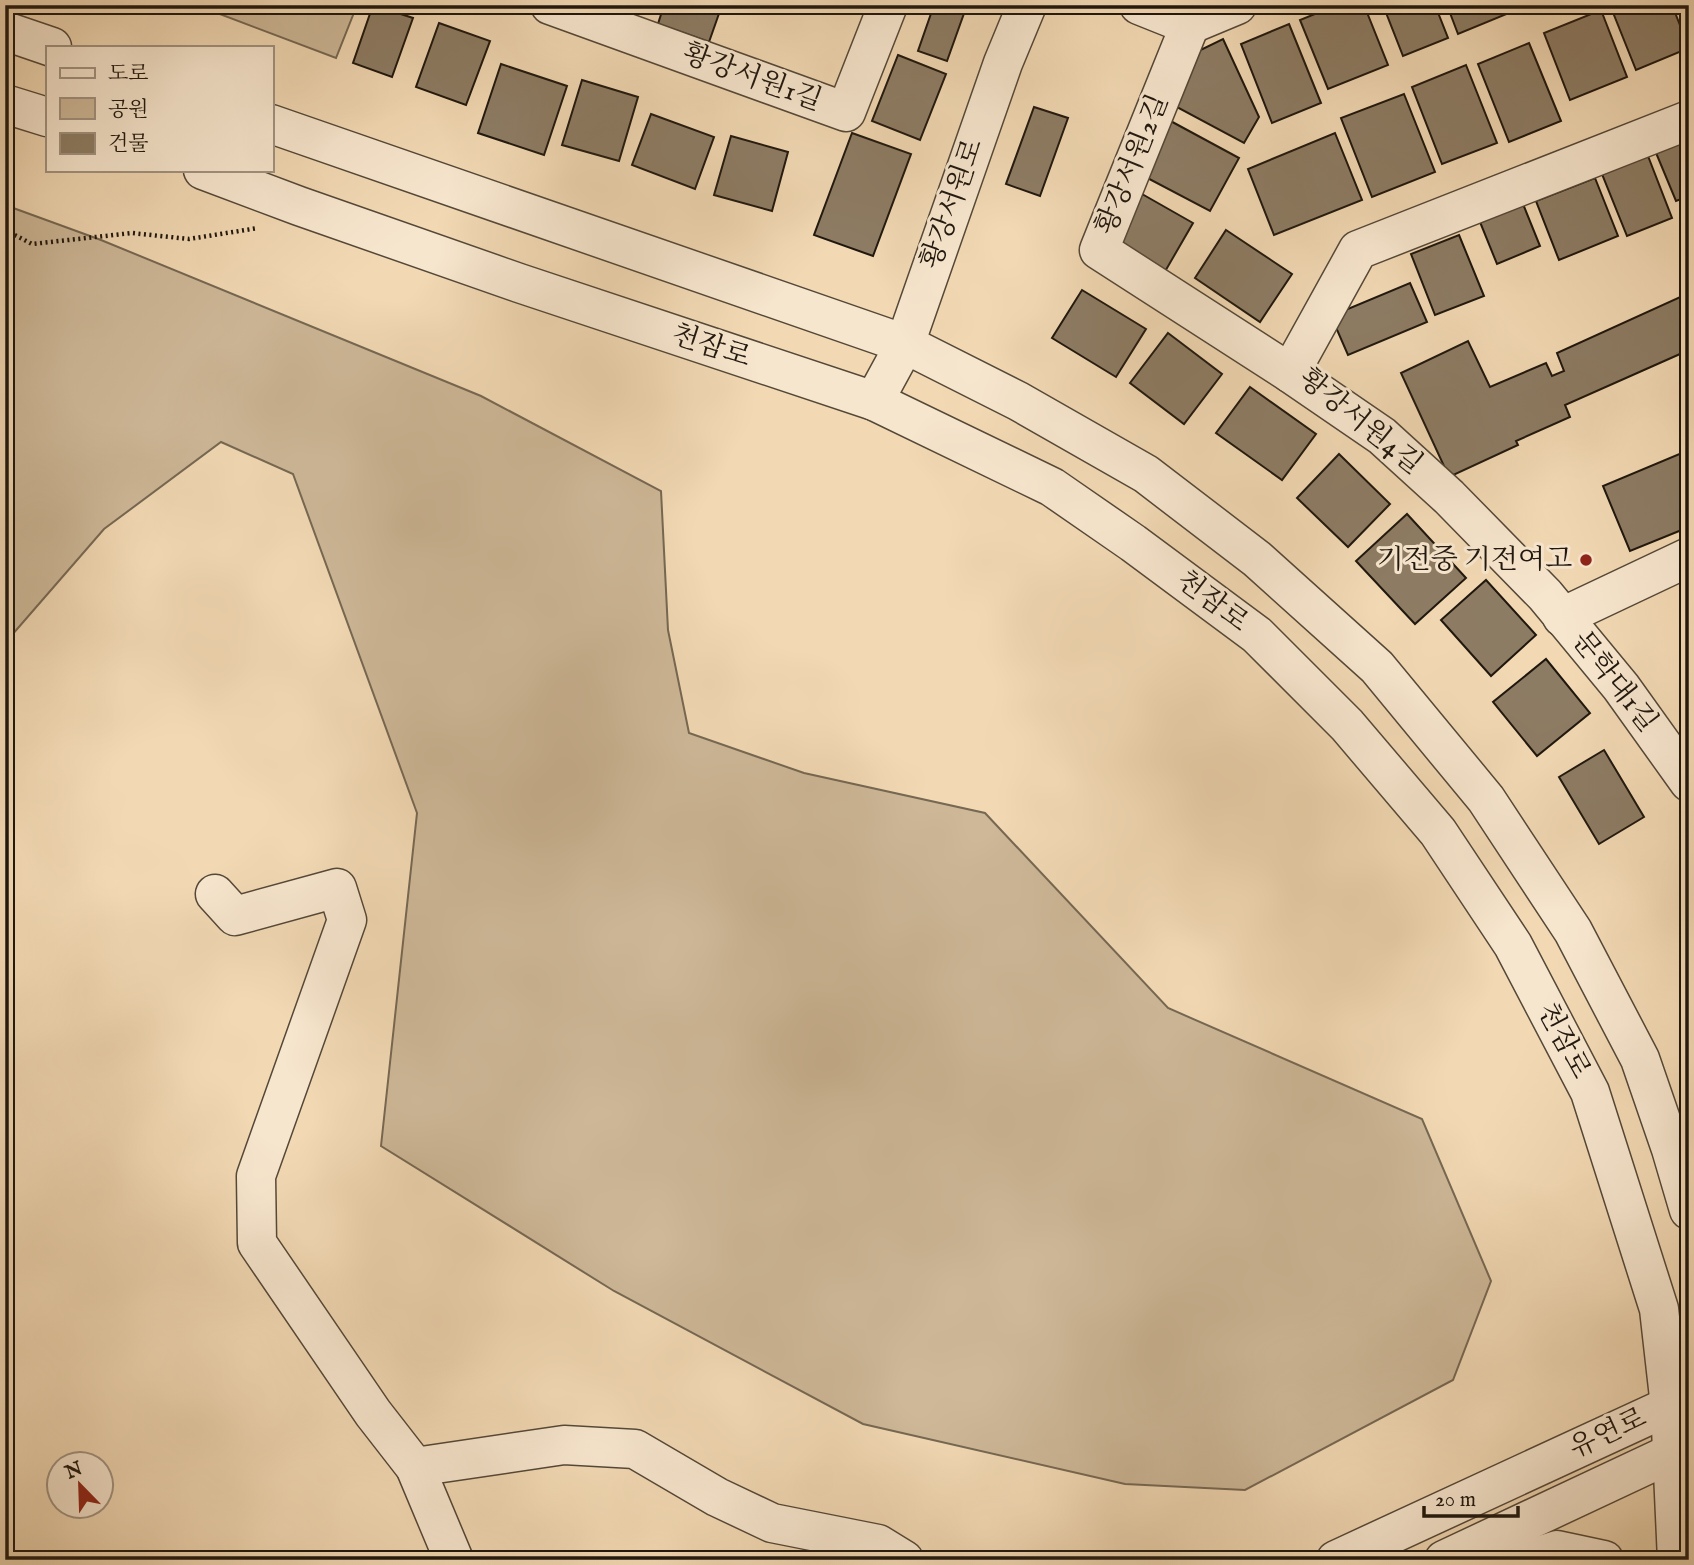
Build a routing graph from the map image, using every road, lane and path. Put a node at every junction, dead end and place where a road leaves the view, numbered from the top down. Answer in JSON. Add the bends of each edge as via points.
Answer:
{"nodes":[{"id":1,"x":550,"y":5,"type":"edge"},
{"id":2,"x":888,"y":5,"type":"edge"},
{"id":3,"x":1027,"y":5,"type":"edge"},
{"id":4,"x":1139,"y":5,"type":"edge"},
{"id":5,"x":1237,"y":5,"type":"edge"},
{"id":6,"x":1193,"y":15,"type":"edge"},
{"id":7,"x":5,"y":31,"type":"edge"},
{"id":8,"x":48,"y":46,"type":"edge"},
{"id":9,"x":5,"y":104,"type":"edge"},
{"id":10,"x":46,"y":117,"type":"edge"},
{"id":11,"x":1689,"y":120,"type":"edge"},
{"id":12,"x":273,"y":125,"type":"edge"},
{"id":13,"x":208,"y":172,"type":"edge"},
{"id":14,"x":299,"y":206,"type":"junction"},
{"id":15,"x":5,"y":230,"type":"edge"},
{"id":16,"x":905,"y":344,"type":"junction"},
{"id":17,"x":1290,"y":373,"type":"junction"},
{"id":18,"x":874,"y":401,"type":"junction"},
{"id":19,"x":1689,"y":557,"type":"edge"},
{"id":20,"x":1562,"y":617,"type":"junction"},
{"id":21,"x":1689,"y":782,"type":"edge"},
{"id":22,"x":215,"y":894,"type":"dead end"},
{"id":23,"x":1689,"y":1210,"type":"edge"},
{"id":24,"x":1679,"y":1401,"type":"edge"},
{"id":25,"x":1681,"y":1448,"type":"edge"},
{"id":26,"x":415,"y":1467,"type":"junction"},
{"id":27,"x":1492,"y":1550,"type":"edge"},
{"id":28,"x":454,"y":1560,"type":"edge"},
{"id":29,"x":904,"y":1560,"type":"edge"},
{"id":30,"x":1336,"y":1560,"type":"edge"},
{"id":31,"x":1444,"y":1560,"type":"edge"},
{"id":32,"x":1526,"y":1560,"type":"edge"},
{"id":33,"x":1604,"y":1560,"type":"edge"},
{"id":34,"x":1677,"y":1560,"type":"edge"}],
"edges":[{"from":1,"to":2,"type":"street","name":"황강서원1길","via":[[846,112]]},
{"from":3,"to":16,"type":"street","name":"황강서원로"},
{"from":4,"to":6,"type":"street"},
{"from":5,"to":6,"type":"street"},
{"from":6,"to":17,"type":"street","name":"황강서원2길","via":[[1099,250]]},
{"from":7,"to":8,"type":"street"},
{"from":9,"to":10,"type":"street"},
{"from":11,"to":17,"type":"street","name":"황강서원4길","via":[[1358,250]]},
{"from":12,"to":16,"type":"street","name":"천잠로"},
{"from":13,"to":14,"type":"street","name":"천잠로"},
{"from":14,"to":15,"type":"path","via":[[254,230],[189,239],[132,233],[32,244]]},
{"from":14,"to":18,"type":"street","name":"천잠로"},
{"from":16,"to":18,"type":"street","name":"황강서원로"},
{"from":16,"to":23,"type":"street","name":"천잠로","via":[[1146,474],[1257,559],[1377,667],[1486,799],[1573,931],[1640,1059]]},
{"from":17,"to":20,"type":"street","name":"황강서원4길","via":[[1382,436]]},
{"from":18,"to":24,"type":"street","name":"천잠로","via":[[1052,487],[1257,635],[1347,725],[1438,832],[1513,945],[1590,1092],[1659,1309]]},
{"from":19,"to":20,"type":"street"},
{"from":20,"to":21,"type":"street","name":"문학대1길","via":[[1621,687]]},
{"from":22,"to":26,"type":"street","via":[[235,916],[337,888],[347,920],[256,1176],[257,1242]]},
{"from":24,"to":25,"type":"street","name":"천잠로"},
{"from":24,"to":30,"type":"street","name":"유연로"},
{"from":25,"to":27,"type":"street","name":"유연로"},
{"from":25,"to":34,"type":"street","name":"천잠로"},
{"from":26,"to":28,"type":"street"},
{"from":26,"to":29,"type":"street","via":[[564,1445],[635,1449],[772,1523],[878,1544]]},
{"from":27,"to":31,"type":"street","name":"유연로"},
{"from":32,"to":33,"type":"street","via":[[1557,1550]]}]}
